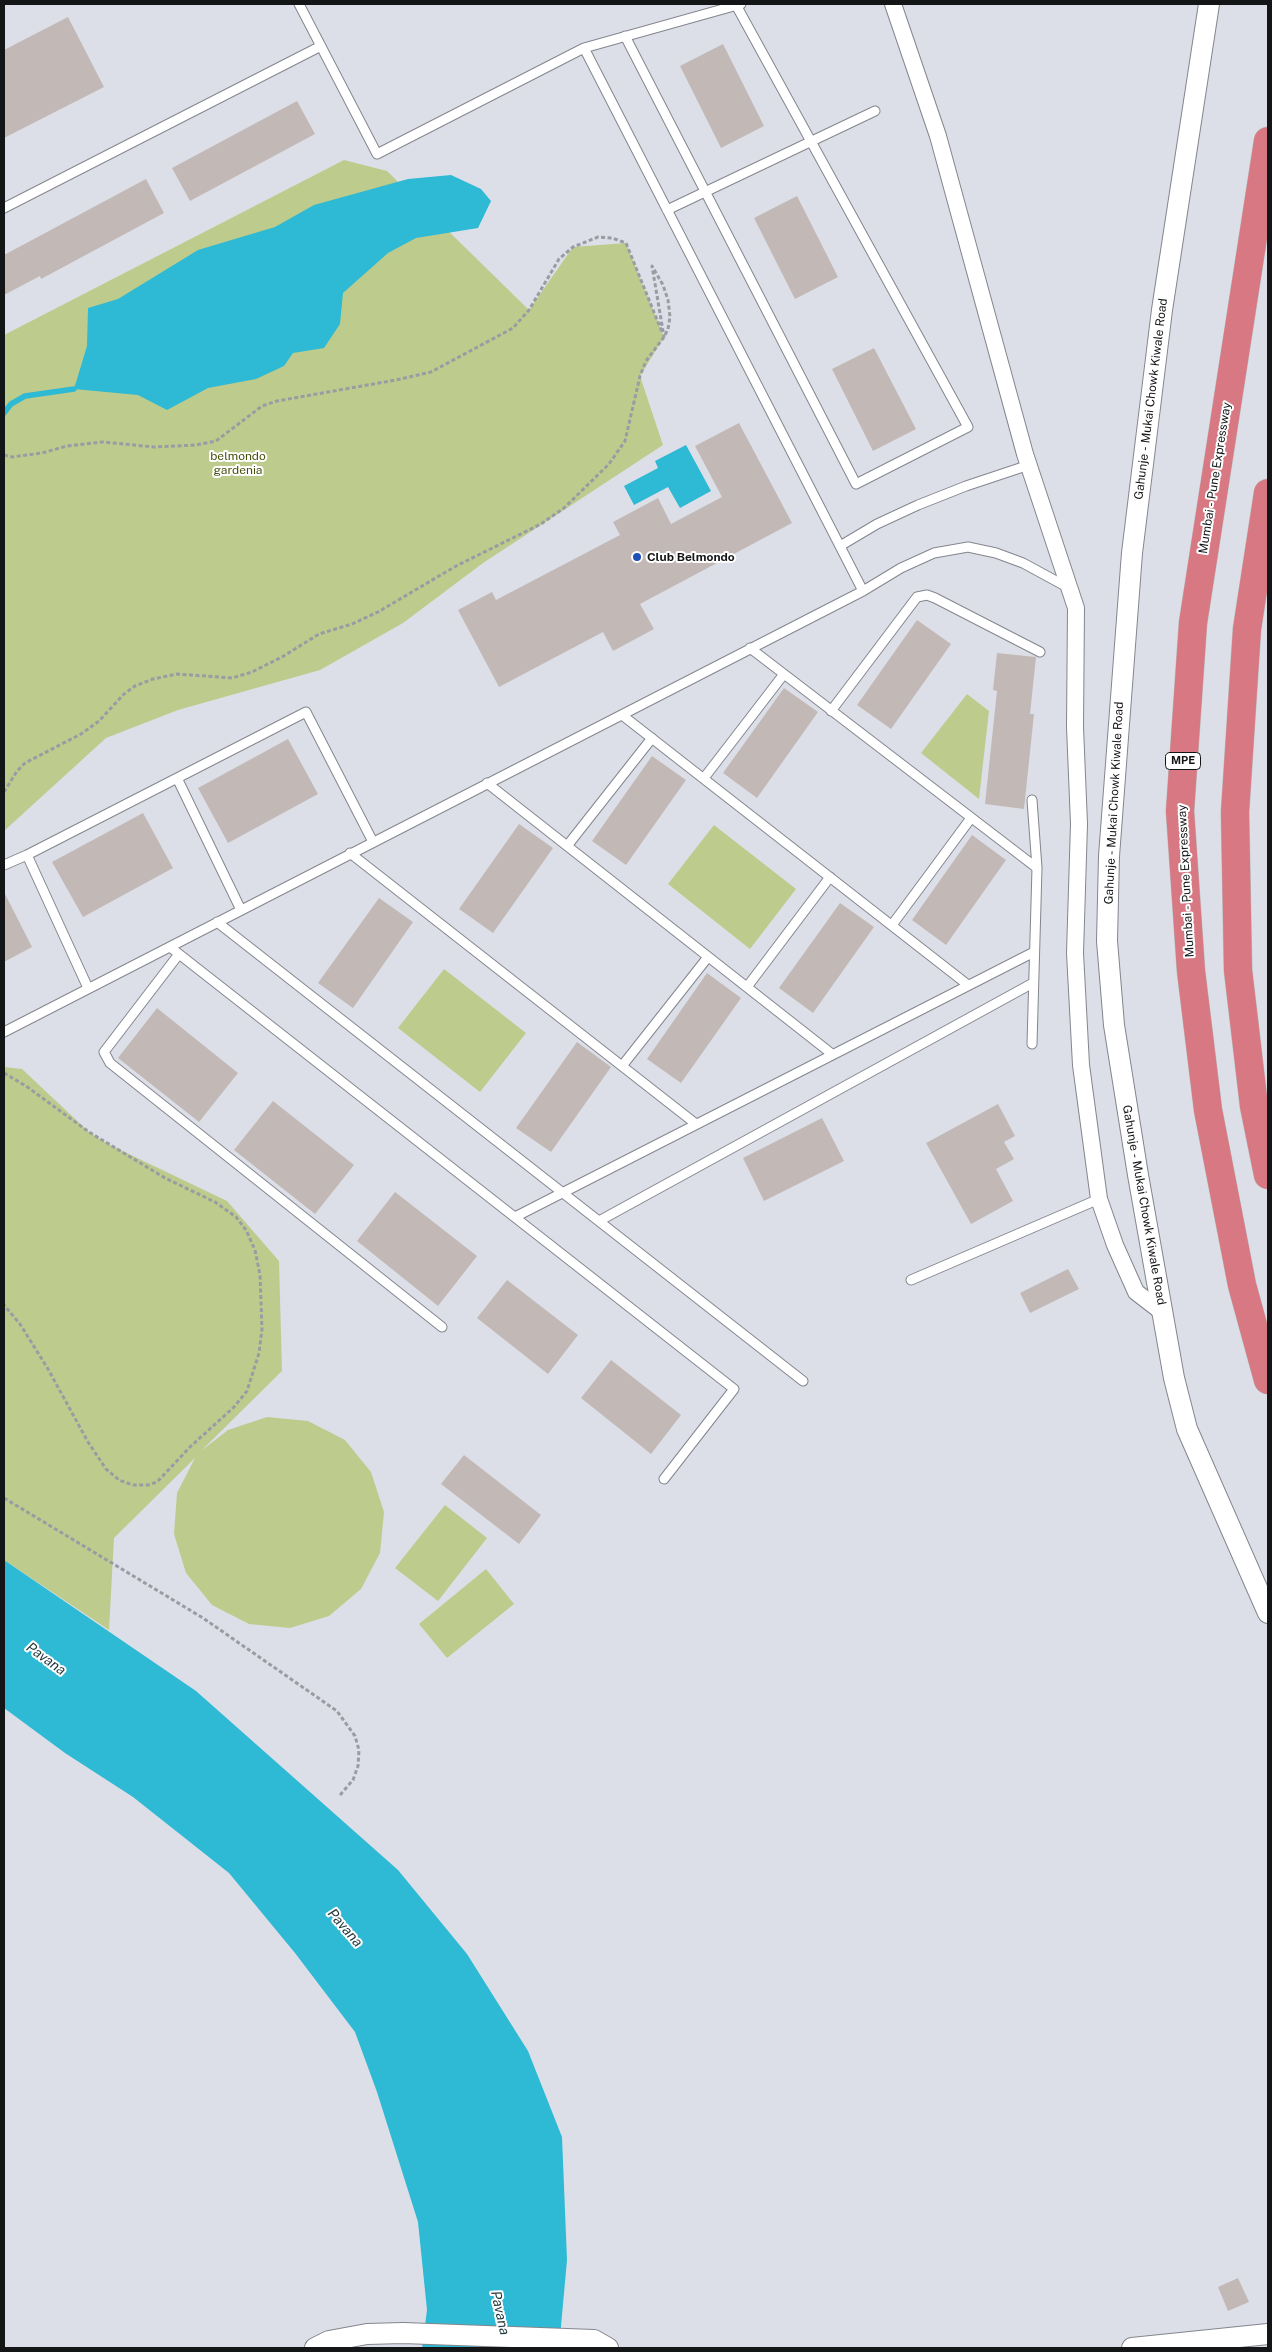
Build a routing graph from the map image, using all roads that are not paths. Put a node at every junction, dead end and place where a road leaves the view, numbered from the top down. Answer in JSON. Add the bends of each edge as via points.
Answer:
{"nodes":[{"id":1,"x":300,"y":4,"type":"edge"},
{"id":2,"x":739,"y":4,"type":"edge"},
{"id":3,"x":893,"y":4,"type":"edge"},
{"id":4,"x":1209,"y":4,"type":"edge"},
{"id":5,"x":625,"y":36,"type":"junction"},
{"id":6,"x":321,"y":46,"type":"junction"},
{"id":7,"x":584,"y":48,"type":"junction"},
{"id":8,"x":874,"y":111,"type":"dead end"},
{"id":9,"x":811,"y":141,"type":"junction"},
{"id":10,"x":1268,"y":141,"type":"edge"},
{"id":11,"x":706,"y":192,"type":"junction"},
{"id":12,"x":4,"y":208,"type":"edge"},
{"id":13,"x":667,"y":210,"type":"junction"},
{"id":14,"x":1028,"y":466,"type":"junction"},
{"id":15,"x":1268,"y":493,"type":"edge"},
{"id":16,"x":840,"y":546,"type":"junction"},
{"id":17,"x":1069,"y":588,"type":"junction"},
{"id":18,"x":863,"y":591,"type":"junction"},
{"id":19,"x":750,"y":648,"type":"junction"},
{"id":20,"x":1040,"y":652,"type":"dead end"},
{"id":21,"x":784,"y":674,"type":"junction"},
{"id":22,"x":831,"y":711,"type":"junction"},
{"id":23,"x":622,"y":715,"type":"junction"},
{"id":24,"x":652,"y":738,"type":"junction"},
{"id":25,"x":177,"y":778,"type":"junction"},
{"id":26,"x":704,"y":778,"type":"junction"},
{"id":27,"x":487,"y":783,"type":"junction"},
{"id":28,"x":1032,"y":800,"type":"dead end"},
{"id":29,"x":971,"y":818,"type":"junction"},
{"id":30,"x":372,"y":842,"type":"junction"},
{"id":31,"x":567,"y":846,"type":"junction"},
{"id":32,"x":350,"y":853,"type":"junction"},
{"id":33,"x":27,"y":855,"type":"junction"},
{"id":34,"x":4,"y":865,"type":"edge"},
{"id":35,"x":1037,"y":868,"type":"junction"},
{"id":36,"x":830,"y":877,"type":"junction"},
{"id":37,"x":241,"y":910,"type":"junction"},
{"id":38,"x":217,"y":922,"type":"junction"},
{"id":39,"x":892,"y":925,"type":"junction"},
{"id":40,"x":170,"y":947,"type":"junction"},
{"id":41,"x":1034,"y":952,"type":"junction"},
{"id":42,"x":179,"y":954,"type":"junction"},
{"id":43,"x":708,"y":957,"type":"junction"},
{"id":44,"x":1033,"y":983,"type":"junction"},
{"id":45,"x":968,"y":985,"type":"junction"},
{"id":46,"x":747,"y":987,"type":"junction"},
{"id":47,"x":88,"y":988,"type":"junction"},
{"id":48,"x":4,"y":1032,"type":"edge"},
{"id":49,"x":1032,"y":1044,"type":"dead end"},
{"id":50,"x":832,"y":1054,"type":"junction"},
{"id":51,"x":622,"y":1066,"type":"junction"},
{"id":52,"x":696,"y":1124,"type":"junction"},
{"id":53,"x":1268,"y":1175,"type":"edge"},
{"id":54,"x":563,"y":1193,"type":"junction"},
{"id":55,"x":1099,"y":1198,"type":"junction"},
{"id":56,"x":515,"y":1217,"type":"junction"},
{"id":57,"x":599,"y":1221,"type":"junction"},
{"id":58,"x":911,"y":1280,"type":"dead end"},
{"id":59,"x":1162,"y":1312,"type":"junction"},
{"id":60,"x":442,"y":1327,"type":"dead end"},
{"id":61,"x":1268,"y":1380,"type":"edge"},
{"id":62,"x":803,"y":1381,"type":"dead end"},
{"id":63,"x":664,"y":1479,"type":"dead end"},
{"id":64,"x":1268,"y":1613,"type":"edge"},
{"id":65,"x":1268,"y":2334,"type":"edge"},
{"id":66,"x":316,"y":2348,"type":"edge"},
{"id":67,"x":608,"y":2348,"type":"edge"},
{"id":68,"x":1132,"y":2348,"type":"edge"}],
"edges":[{"from":1,"to":6,"type":"lane"},
{"from":2,"to":5,"type":"lane"},
{"from":2,"to":9,"type":"lane"},
{"from":3,"to":14,"type":"street","via":[[938,136]]},
{"from":4,"to":59,"type":"street","name":"Gahunje - Mukai Chowk Kiwale Road","via":[[1162,310],[1133,543],[1109,856],[1107,941],[1114,1025]]},
{"from":5,"to":7,"type":"lane"},
{"from":5,"to":11,"type":"lane"},
{"from":6,"to":7,"type":"lane","via":[[377,154]]},
{"from":6,"to":12,"type":"lane"},
{"from":7,"to":13,"type":"lane"},
{"from":8,"to":9,"type":"lane"},
{"from":9,"to":11,"type":"lane"},
{"from":9,"to":11,"type":"lane","via":[[968,427],[856,484]]},
{"from":10,"to":61,"type":"highway","name":"Mumbai - Pune Expressway","number":"MPE","via":[[1193,623],[1180,811],[1191,972],[1208,1110],[1242,1285]]},
{"from":11,"to":13,"type":"lane"},
{"from":13,"to":16,"type":"lane"},
{"from":14,"to":16,"type":"lane","via":[[918,505]]},
{"from":14,"to":17,"type":"street"},
{"from":15,"to":53,"type":"highway","via":[[1247,629],[1235,812],[1238,970],[1254,1106]]},
{"from":16,"to":18,"type":"lane"},
{"from":17,"to":18,"type":"lane","via":[[1024,563],[968,546],[934,553]]},
{"from":17,"to":55,"type":"street","via":[[1076,608],[1078,824],[1075,953],[1080,1065]]},
{"from":18,"to":19,"type":"lane"},
{"from":19,"to":21,"type":"lane"},
{"from":19,"to":23,"type":"lane"},
{"from":20,"to":22,"type":"lane","via":[[927,594],[917,597]]},
{"from":21,"to":22,"type":"lane"},
{"from":21,"to":26,"type":"lane"},
{"from":22,"to":29,"type":"lane"},
{"from":23,"to":24,"type":"lane"},
{"from":23,"to":27,"type":"lane"},
{"from":24,"to":26,"type":"lane"},
{"from":24,"to":31,"type":"lane"},
{"from":25,"to":30,"type":"lane","via":[[306,712]]},
{"from":25,"to":33,"type":"lane"},
{"from":25,"to":37,"type":"lane"},
{"from":26,"to":36,"type":"lane"},
{"from":27,"to":30,"type":"lane"},
{"from":27,"to":31,"type":"lane"},
{"from":28,"to":35,"type":"lane"},
{"from":29,"to":35,"type":"lane"},
{"from":29,"to":39,"type":"lane"},
{"from":30,"to":32,"type":"lane"},
{"from":31,"to":43,"type":"lane"},
{"from":32,"to":37,"type":"lane"},
{"from":32,"to":51,"type":"lane"},
{"from":33,"to":34,"type":"lane"},
{"from":33,"to":47,"type":"lane"},
{"from":35,"to":41,"type":"lane"},
{"from":36,"to":39,"type":"lane"},
{"from":36,"to":46,"type":"lane"},
{"from":37,"to":38,"type":"lane"},
{"from":38,"to":40,"type":"lane"},
{"from":38,"to":54,"type":"lane"},
{"from":39,"to":45,"type":"lane"},
{"from":40,"to":42,"type":"lane"},
{"from":40,"to":47,"type":"lane"},
{"from":41,"to":44,"type":"lane"},
{"from":41,"to":45,"type":"lane"},
{"from":42,"to":56,"type":"lane"},
{"from":42,"to":60,"type":"lane","via":[[104,1052],[110,1064]]},
{"from":43,"to":46,"type":"lane"},
{"from":43,"to":51,"type":"lane"},
{"from":44,"to":49,"type":"lane"},
{"from":44,"to":57,"type":"lane"},
{"from":45,"to":50,"type":"lane"},
{"from":46,"to":50,"type":"lane"},
{"from":47,"to":48,"type":"lane"},
{"from":50,"to":52,"type":"lane"},
{"from":51,"to":52,"type":"lane"},
{"from":52,"to":54,"type":"lane"},
{"from":54,"to":56,"type":"lane"},
{"from":54,"to":57,"type":"lane"},
{"from":55,"to":58,"type":"lane"},
{"from":55,"to":59,"type":"street","via":[[1136,1292]]},
{"from":56,"to":63,"type":"lane","via":[[734,1389]]},
{"from":57,"to":62,"type":"lane"},
{"from":59,"to":64,"type":"street","name":"Gahunje - Mukai Chowk Kiwale Road","via":[[1187,1429]]},
{"from":65,"to":68,"type":"street"},
{"from":66,"to":67,"type":"street","via":[[329,2341],[367,2334],[403,2333],[594,2340]]}]}
